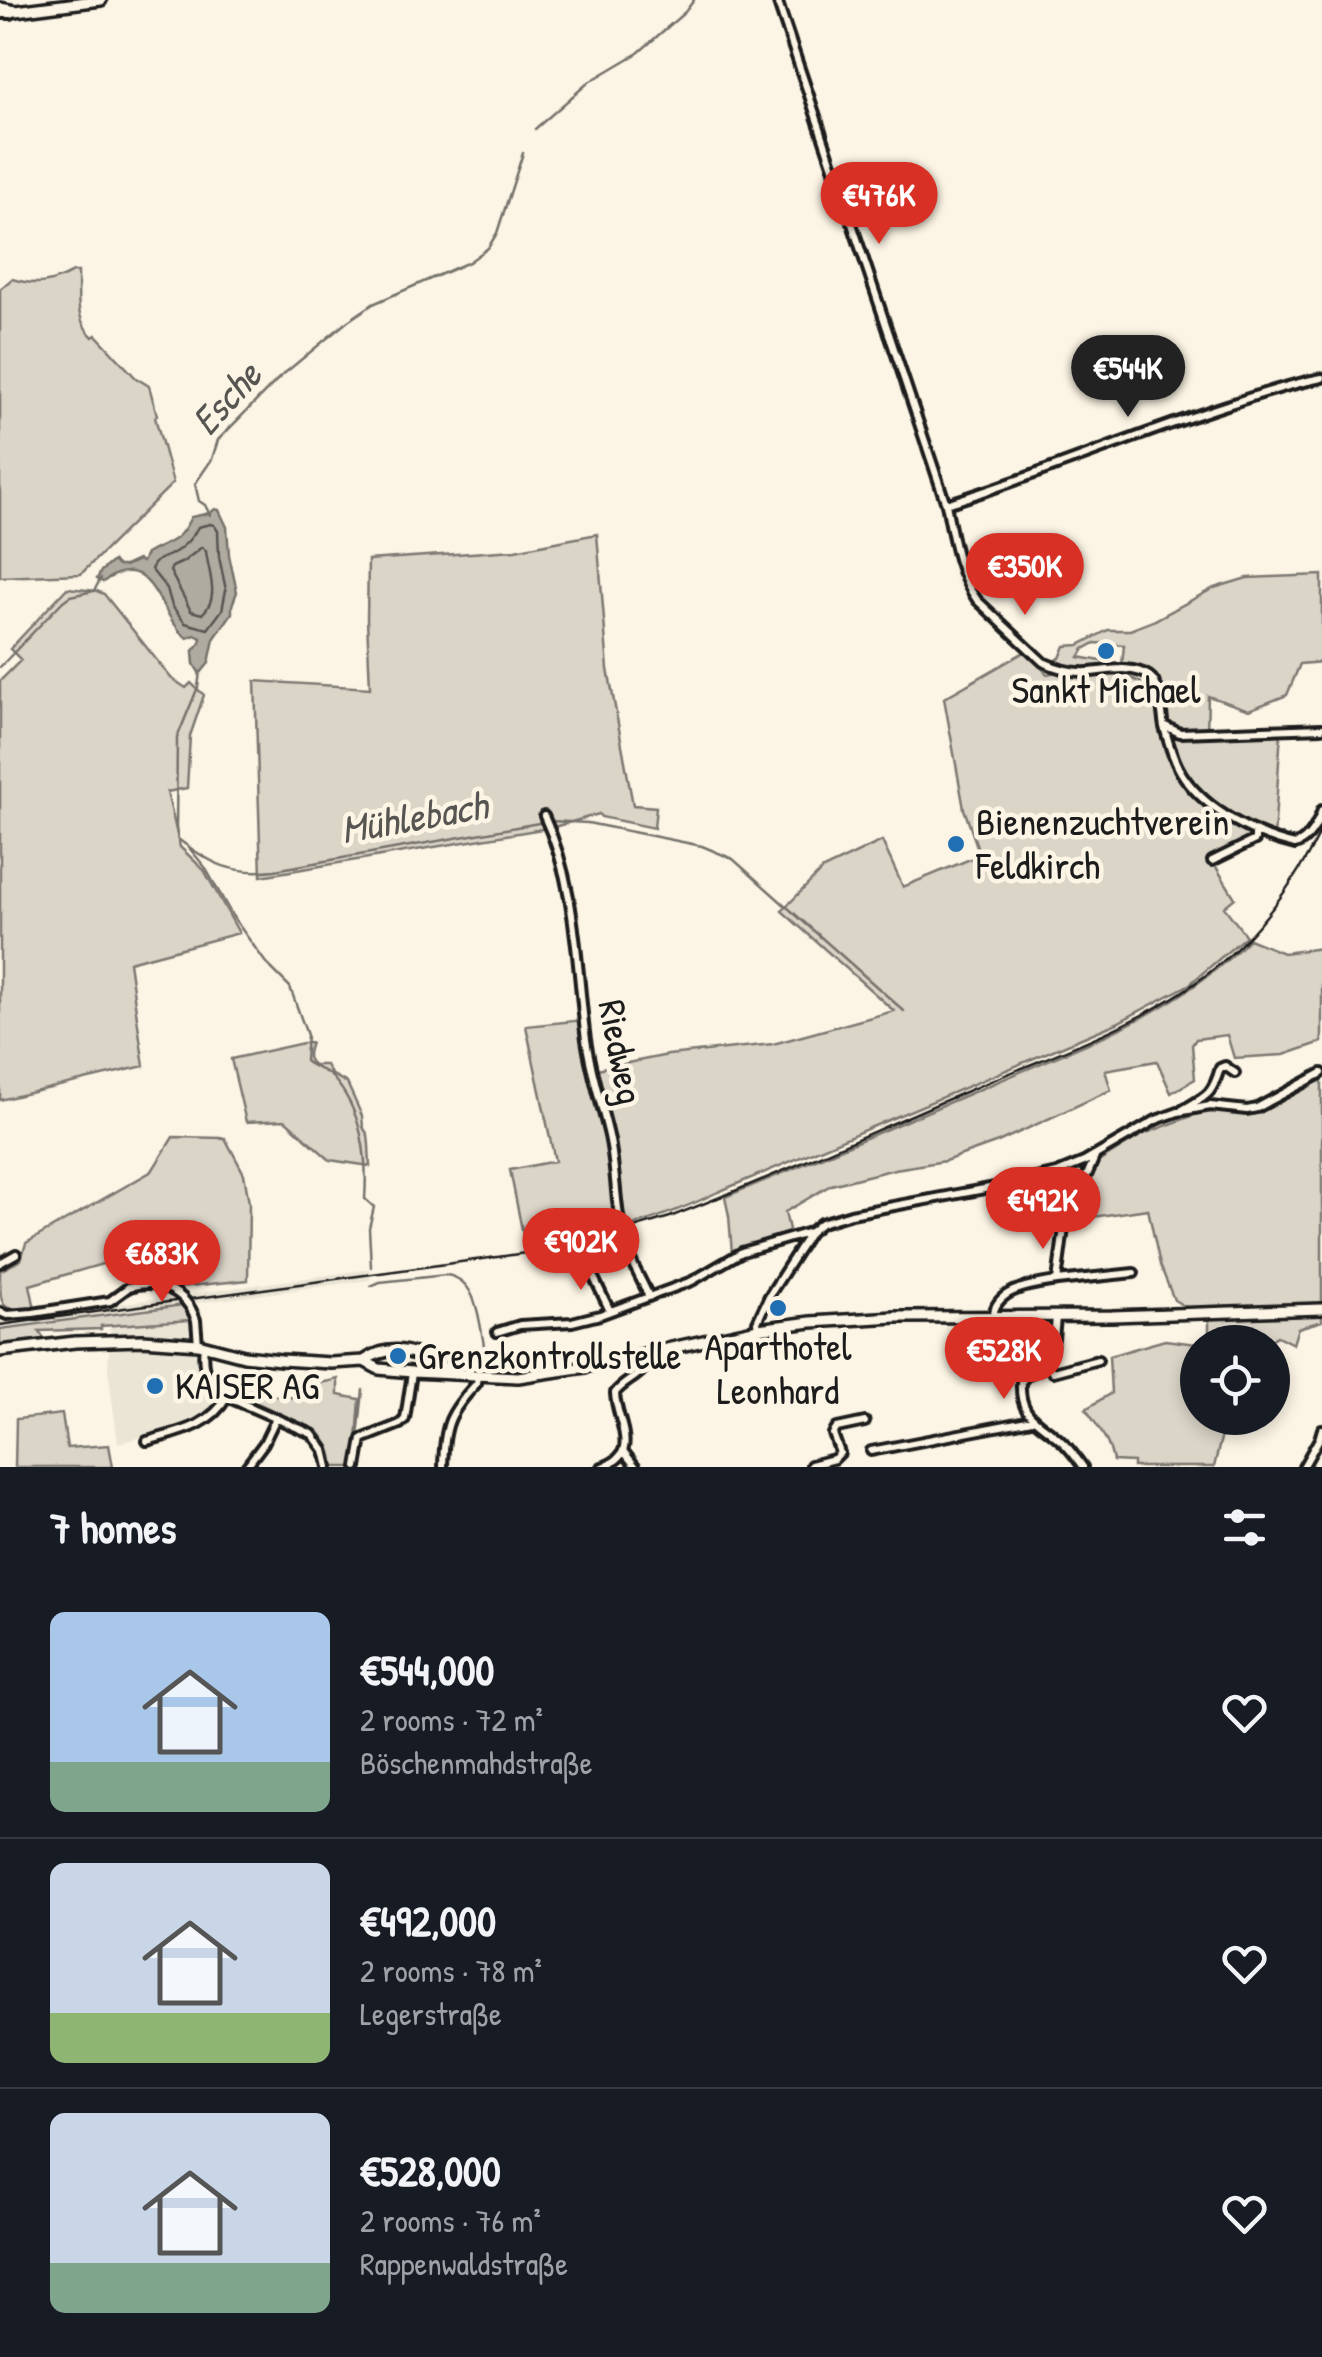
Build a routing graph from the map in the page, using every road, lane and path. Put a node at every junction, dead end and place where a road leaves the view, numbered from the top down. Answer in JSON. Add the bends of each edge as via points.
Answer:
{"nodes":[{"id":1,"x":101,"y":0,"type":"edge"},
{"id":2,"x":777,"y":0,"type":"edge"},
{"id":3,"x":0,"y":11,"type":"edge"},
{"id":4,"x":1322,"y":378,"type":"edge"},
{"id":5,"x":946,"y":504,"type":"junction"},
{"id":6,"x":1164,"y":725,"type":"junction"},
{"id":7,"x":1322,"y":728,"type":"edge"},
{"id":8,"x":1175,"y":732,"type":"junction"},
{"id":9,"x":1168,"y":741,"type":"junction"},
{"id":10,"x":1322,"y":810,"type":"edge"},
{"id":11,"x":546,"y":820,"type":"dead end"},
{"id":12,"x":1255,"y":831,"type":"junction"},
{"id":13,"x":1212,"y":861,"type":"dead end"},
{"id":14,"x":1235,"y":1073,"type":"dead end"},
{"id":15,"x":1322,"y":1073,"type":"edge"},
{"id":16,"x":1178,"y":1112,"type":"junction"},
{"id":17,"x":1095,"y":1156,"type":"junction"},
{"id":18,"x":810,"y":1232,"type":"junction"},
{"id":19,"x":16,"y":1254,"type":"dead end"},
{"id":20,"x":585,"y":1258,"type":"dead end"},
{"id":21,"x":0,"y":1263,"type":"edge"},
{"id":22,"x":1134,"y":1272,"type":"dead end"},
{"id":23,"x":1057,"y":1281,"type":"junction"},
{"id":24,"x":649,"y":1298,"type":"junction"},
{"id":25,"x":1322,"y":1309,"type":"edge"},
{"id":26,"x":610,"y":1311,"type":"junction"},
{"id":27,"x":0,"y":1312,"type":"edge"},
{"id":28,"x":993,"y":1317,"type":"junction"},
{"id":29,"x":1056,"y":1317,"type":"junction"},
{"id":30,"x":758,"y":1329,"type":"junction"},
{"id":31,"x":498,"y":1332,"type":"dead end"},
{"id":32,"x":201,"y":1345,"type":"junction"},
{"id":33,"x":0,"y":1351,"type":"edge"},
{"id":34,"x":646,"y":1353,"type":"junction"},
{"id":35,"x":1098,"y":1360,"type":"dead end"},
{"id":36,"x":364,"y":1361,"type":"junction"},
{"id":37,"x":1046,"y":1365,"type":"junction"},
{"id":38,"x":412,"y":1372,"type":"junction"},
{"id":39,"x":450,"y":1372,"type":"junction"},
{"id":40,"x":478,"y":1376,"type":"junction"},
{"id":41,"x":226,"y":1396,"type":"junction"},
{"id":42,"x":276,"y":1418,"type":"junction"},
{"id":43,"x":1033,"y":1420,"type":"junction"},
{"id":44,"x":865,"y":1422,"type":"dead end"},
{"id":45,"x":1322,"y":1430,"type":"edge"},
{"id":46,"x":147,"y":1442,"type":"dead end"},
{"id":47,"x":871,"y":1451,"type":"dead end"},
{"id":48,"x":624,"y":1452,"type":"junction"},
{"id":49,"x":809,"y":1466,"type":"edge"},
{"id":50,"x":246,"y":1467,"type":"edge"},
{"id":51,"x":328,"y":1467,"type":"edge"},
{"id":52,"x":356,"y":1467,"type":"edge"},
{"id":53,"x":444,"y":1467,"type":"edge"},
{"id":54,"x":602,"y":1467,"type":"edge"},
{"id":55,"x":636,"y":1467,"type":"edge"},
{"id":56,"x":1083,"y":1467,"type":"edge"},
{"id":57,"x":1302,"y":1467,"type":"edge"}],
"edges":[{"from":1,"to":3,"type":"main road"},
{"from":2,"to":5,"type":"street"},
{"from":4,"to":5,"type":"street"},
{"from":5,"to":6,"type":"street","via":[[961,573],[976,600],[1052,666],[1150,677]]},
{"from":6,"to":8,"type":"street"},
{"from":6,"to":9,"type":"street"},
{"from":7,"to":8,"type":"street"},
{"from":8,"to":9,"type":"street"},
{"from":9,"to":12,"type":"street","via":[[1188,782]]},
{"from":10,"to":12,"type":"street","via":[[1302,844]]},
{"from":11,"to":24,"type":"street","name":"Riedweg","via":[[571,905],[588,1058],[610,1142],[622,1233]]},
{"from":12,"to":13,"type":"street","via":[[1255,840]]},
{"from":14,"to":16,"type":"street","via":[[1220,1068],[1209,1096]]},
{"from":15,"to":16,"type":"street","via":[[1257,1108]]},
{"from":16,"to":17,"type":"street"},
{"from":17,"to":18,"type":"street","via":[[1028,1181],[830,1219]]},
{"from":17,"to":23,"type":"street","via":[[1064,1228]]},
{"from":18,"to":24,"type":"street","via":[[742,1252]]},
{"from":18,"to":30,"type":"street","via":[[767,1298]]},
{"from":19,"to":21,"type":"street"},
{"from":20,"to":26,"type":"street"},
{"from":22,"to":23,"type":"street"},
{"from":23,"to":28,"type":"street","via":[[1004,1294]]},
{"from":24,"to":26,"type":"street"},
{"from":25,"to":29,"type":"main road"},
{"from":26,"to":31,"type":"street"},
{"from":27,"to":32,"type":"street","bridge":true,"via":[[110,1301],[150,1283],[189,1304]]},
{"from":28,"to":29,"type":"main road"},
{"from":28,"to":30,"type":"main road","via":[[854,1318]]},
{"from":29,"to":37,"type":"street"},
{"from":30,"to":34,"type":"main road"},
{"from":32,"to":33,"type":"main road","via":[[104,1340]]},
{"from":32,"to":36,"type":"main road","via":[[280,1360]]},
{"from":32,"to":41,"type":"street","via":[[206,1374]]},
{"from":34,"to":40,"type":"main road","via":[[536,1376]]},
{"from":34,"to":48,"type":"street","via":[[644,1370],[614,1393]]},
{"from":35,"to":37,"type":"street","via":[[1053,1372]]},
{"from":36,"to":38,"type":"main road"},
{"from":36,"to":39,"type":"main road","via":[[386,1350],[418,1353]]},
{"from":37,"to":43,"type":"street","via":[[1022,1382]]},
{"from":38,"to":39,"type":"main road"},
{"from":38,"to":52,"type":"street","via":[[405,1419],[362,1439]]},
{"from":39,"to":40,"type":"main road"},
{"from":40,"to":53,"type":"street","via":[[451,1414]]},
{"from":41,"to":42,"type":"street"},
{"from":41,"to":46,"type":"street","via":[[207,1420]]},
{"from":42,"to":50,"type":"street"},
{"from":42,"to":51,"type":"street","via":[[318,1439]]},
{"from":43,"to":47,"type":"street"},
{"from":43,"to":56,"type":"street","via":[[1066,1444]]},
{"from":44,"to":49,"type":"street","via":[[837,1428],[840,1454]]},
{"from":45,"to":57,"type":"street"},
{"from":48,"to":54,"type":"street"},
{"from":48,"to":55,"type":"street"}]}
